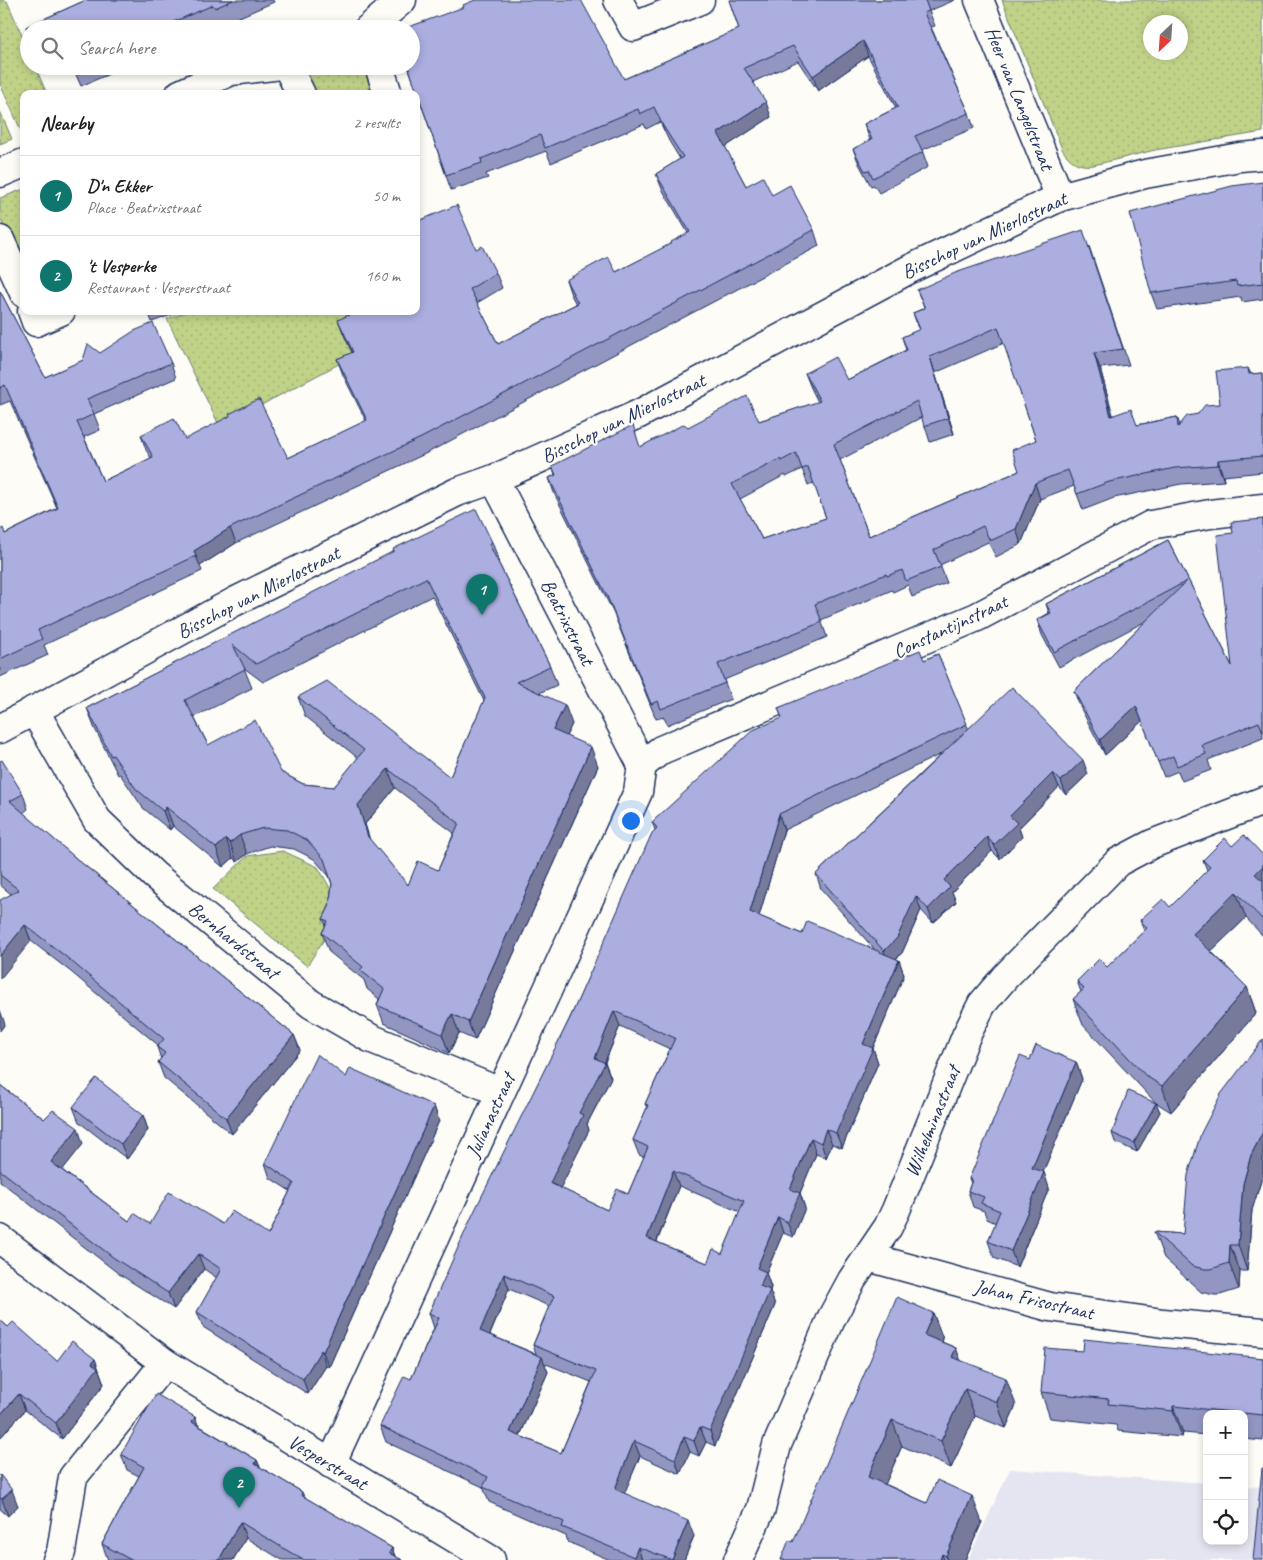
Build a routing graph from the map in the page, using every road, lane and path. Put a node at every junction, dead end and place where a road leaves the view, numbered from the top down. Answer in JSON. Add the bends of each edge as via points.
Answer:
{"nodes":[{"id":1,"x":402,"y":0,"type":"edge"},
{"id":2,"x":618,"y":0,"type":"edge"},
{"id":3,"x":700,"y":0,"type":"edge"},
{"id":4,"x":979,"y":0,"type":"edge"},
{"id":5,"x":379,"y":20,"type":"edge"},
{"id":6,"x":222,"y":75,"type":"edge"},
{"id":7,"x":292,"y":75,"type":"edge"},
{"id":8,"x":381,"y":75,"type":"edge"},
{"id":9,"x":189,"y":90,"type":"edge"},
{"id":10,"x":299,"y":90,"type":"edge"},
{"id":11,"x":387,"y":90,"type":"edge"},
{"id":12,"x":1263,"y":155,"type":"edge"},
{"id":13,"x":20,"y":165,"type":"edge"},
{"id":14,"x":0,"y":173,"type":"edge"},
{"id":15,"x":1060,"y":197,"type":"junction"},
{"id":16,"x":0,"y":240,"type":"edge"},
{"id":17,"x":20,"y":285,"type":"edge"},
{"id":18,"x":33,"y":315,"type":"edge"},
{"id":19,"x":52,"y":315,"type":"edge"},
{"id":20,"x":494,"y":479,"type":"junction"},
{"id":21,"x":1263,"y":508,"type":"edge"},
{"id":22,"x":34,"y":710,"type":"junction"},
{"id":23,"x":0,"y":729,"type":"edge"},
{"id":24,"x":642,"y":765,"type":"junction"},
{"id":25,"x":1263,"y":801,"type":"edge"},
{"id":26,"x":500,"y":1092,"type":"junction"},
{"id":27,"x":0,"y":1239,"type":"edge"},
{"id":28,"x":868,"y":1257,"type":"junction"},
{"id":29,"x":1263,"y":1332,"type":"edge"},
{"id":30,"x":166,"y":1363,"type":"junction"},
{"id":31,"x":331,"y":1464,"type":"junction"},
{"id":32,"x":59,"y":1556,"type":"edge"},
{"id":33,"x":492,"y":1560,"type":"edge"},
{"id":34,"x":738,"y":1560,"type":"edge"}],
"edges":[{"from":1,"to":5,"type":"street"},
{"from":2,"to":3,"type":"street","via":[[633,26]]},
{"from":4,"to":15,"type":"street","name":"Heer van Langelstraat"},
{"from":6,"to":9,"type":"street"},
{"from":7,"to":10,"type":"street"},
{"from":8,"to":11,"type":"street"},
{"from":12,"to":15,"type":"street","name":"Bisschop van Mierlostraat","via":[[1144,174]]},
{"from":13,"to":14,"type":"street"},
{"from":15,"to":20,"type":"street","name":"Bisschop van Mierlostraat","via":[[908,270],[639,414]]},
{"from":16,"to":17,"type":"street"},
{"from":18,"to":19,"type":"street","via":[[36,322]]},
{"from":20,"to":22,"type":"street","name":"Bisschop van Mierlostraat","via":[[456,492],[234,602]]},
{"from":20,"to":24,"type":"street","name":"Beatrixstraat"},
{"from":21,"to":24,"type":"street","name":"Constantijnstraat","via":[[1151,525],[976,617],[660,750]]},
{"from":22,"to":23,"type":"street","name":"Bisschop van Mierlostraat"},
{"from":22,"to":26,"type":"street","name":"Bernhardstraat","via":[[97,820],[154,875],[311,1004],[370,1038]]},
{"from":24,"to":26,"type":"street","name":"Julianastraat","via":[[638,792]]},
{"from":25,"to":28,"type":"street","name":"Wilhelminastraat","via":[[1152,844],[1118,862],[1005,977],[982,1004],[966,1036],[896,1210]]},
{"from":26,"to":31,"type":"street","name":"Julianastraat"},
{"from":27,"to":30,"type":"street","name":"Vesperstraat"},
{"from":28,"to":29,"type":"street","name":"Johan Frisostraat","via":[[1050,1307],[1163,1323]]},
{"from":28,"to":34,"type":"street","name":"Wilhelminastraat","via":[[832,1317],[777,1445],[761,1509]]},
{"from":30,"to":31,"type":"street","name":"Vesperstraat"},
{"from":30,"to":32,"type":"street","via":[[74,1477]]},
{"from":31,"to":33,"type":"street","name":"Vesperstraat"}]}
